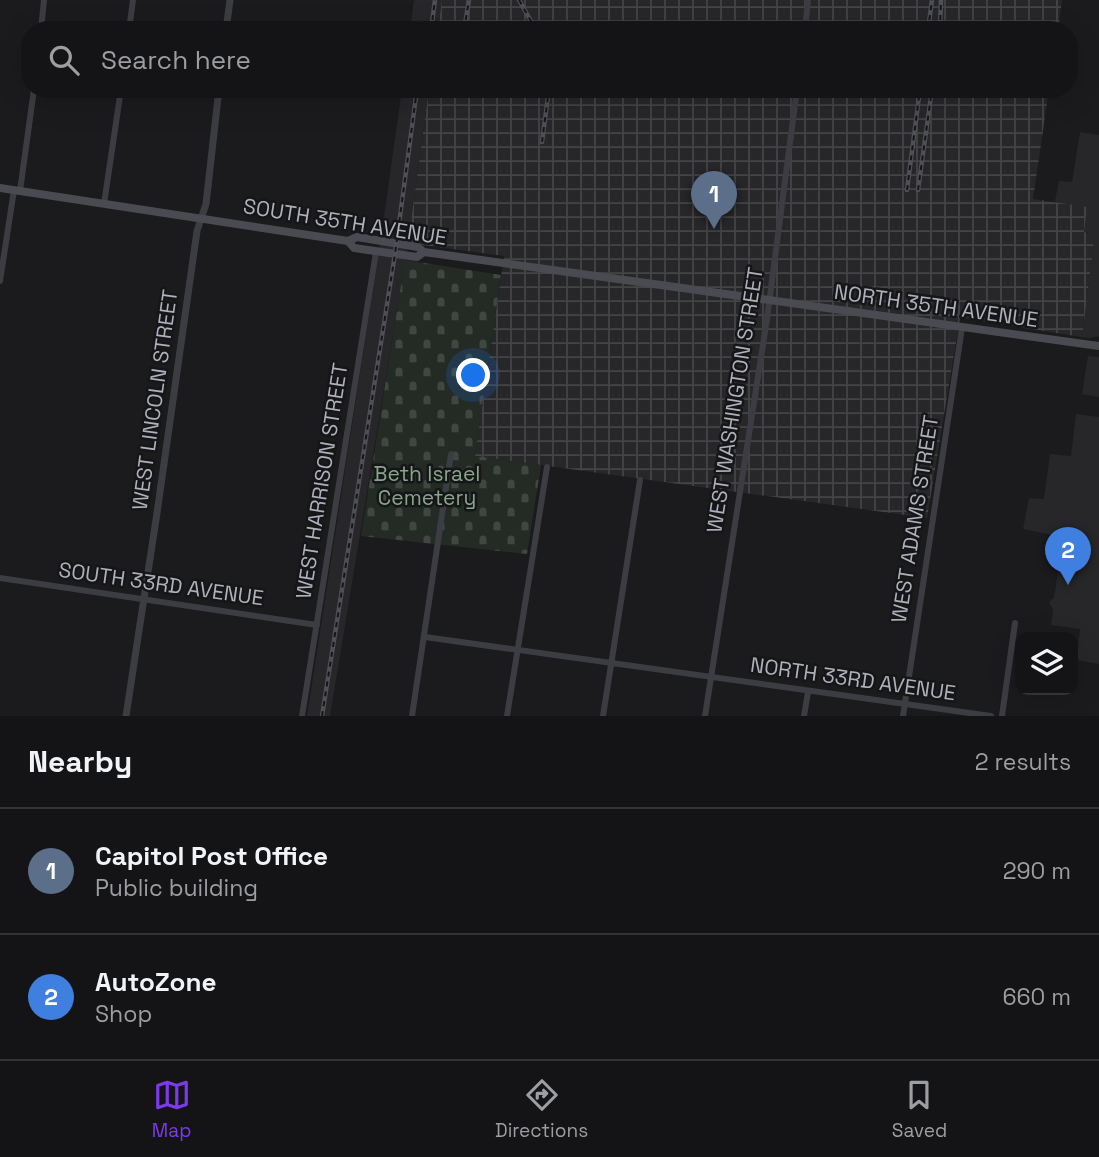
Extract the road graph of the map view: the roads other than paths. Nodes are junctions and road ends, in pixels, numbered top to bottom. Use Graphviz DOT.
graph roads {
  1 [pos="44,0"];
  2 [pos="133,0"];
  3 [pos="230,0"];
  4 [pos="808,0"];
  5 [pos="42,21"];
  6 [pos="130,21"];
  7 [pos="227,21"];
  8 [pos="806,21"];
  9 [pos="32,98"];
  10 [pos="120,98"];
  11 [pos="218,98"];
  12 [pos="796,98"];
  13 [pos="0,188"];
  14 [pos="17,191"];
  15 [pos="104,204"];
  16 [pos="201,218"];
  17 [pos="348,241"];
  18 [pos="376,251"];
  19 [pos="424,253"];
  20 [pos="0,281"];
  21 [pos="769,301"];
  22 [pos="962,328"];
  23 [pos="1099,346"];
  24 [pos="451,454"];
  25 [pos="547,467"];
  26 [pos="640,480"];
  27 [pos="0,578"];
  28 [pos="144,597"];
  29 [pos="1015,623"];
  30 [pos="317,625"];
  31 [pos="425,637"];
  32 [pos="518,652"];
  33 [pos="611,663"];
  34 [pos="711,677"];
  35 [pos="808,692"];
  36 [pos="905,705"];
  37 [pos="126,716"];
  38 [pos="302,716"];
  39 [pos="412,716"];
  40 [pos="507,716"];
  41 [pos="603,716"];
  42 [pos="705,716"];
  43 [pos="804,716"];
  44 [pos="903,716"];
  45 [pos="991,716"];
  46 [pos="1002,716"];
  1 -- 5 [label="street"];
  2 -- 6 [label="street"];
  3 -- 7 [label="street"];
  4 -- 8 [label="street"];
  9 -- 14 [label="street"];
  10 -- 15 [label="street"];
  11 -- 16 [label="street, WEST LINCOLN STREET"];
  12 -- 21 [label="street, WEST WASHINGTON STREET"];
  13 -- 14 [label="main road, SOUTH 35TH AVENUE"];
  14 -- 15 [label="main road, SOUTH 35TH AVENUE"];
  14 -- 20 [label="street"];
  15 -- 16 [label="main road, SOUTH 35TH AVENUE"];
  16 -- 17 [label="main road, SOUTH 35TH AVENUE"];
  16 -- 28 [label="street, WEST LINCOLN STREET"];
  17 -- 18 [label="main road"];
  17 -- 19 [label="main road, SOUTH 35TH AVENUE"];
  18 -- 19 [label="main road"];
  18 -- 30 [label="street, WEST HARRISON STREET"];
  19 -- 21 [label="main road, SOUTH 35TH AVENUE"];
  21 -- 22 [label="main road, NORTH 35TH AVENUE"];
  21 -- 34 [label="street, WEST WASHINGTON STREET"];
  22 -- 23 [label="main road, NORTH 35TH AVENUE"];
  22 -- 36 [label="street, WEST ADAMS STREET"];
  24 -- 31 [label="street"];
  25 -- 32 [label="street"];
  26 -- 33 [label="street"];
  27 -- 28 [label="street, SOUTH 33RD AVENUE"];
  28 -- 30 [label="street, SOUTH 33RD AVENUE"];
  28 -- 37 [label="street, WEST LINCOLN STREET"];
  29 -- 46 [label="street"];
  30 -- 38 [label="street, WEST HARRISON STREET"];
  31 -- 32 [label="street"];
  31 -- 39 [label="street"];
  32 -- 33 [label="street"];
  32 -- 40 [label="street"];
  33 -- 34 [label="street"];
  33 -- 41 [label="street"];
  34 -- 35 [label="street, NORTH 33RD AVENUE"];
  34 -- 42 [label="street, WEST WASHINGTON STREET"];
  35 -- 36 [label="street, NORTH 33RD AVENUE"];
  35 -- 43 [label="street"];
  36 -- 44 [label="street, WEST ADAMS STREET"];
  36 -- 45 [label="street, NORTH 33RD AVENUE"];
}
